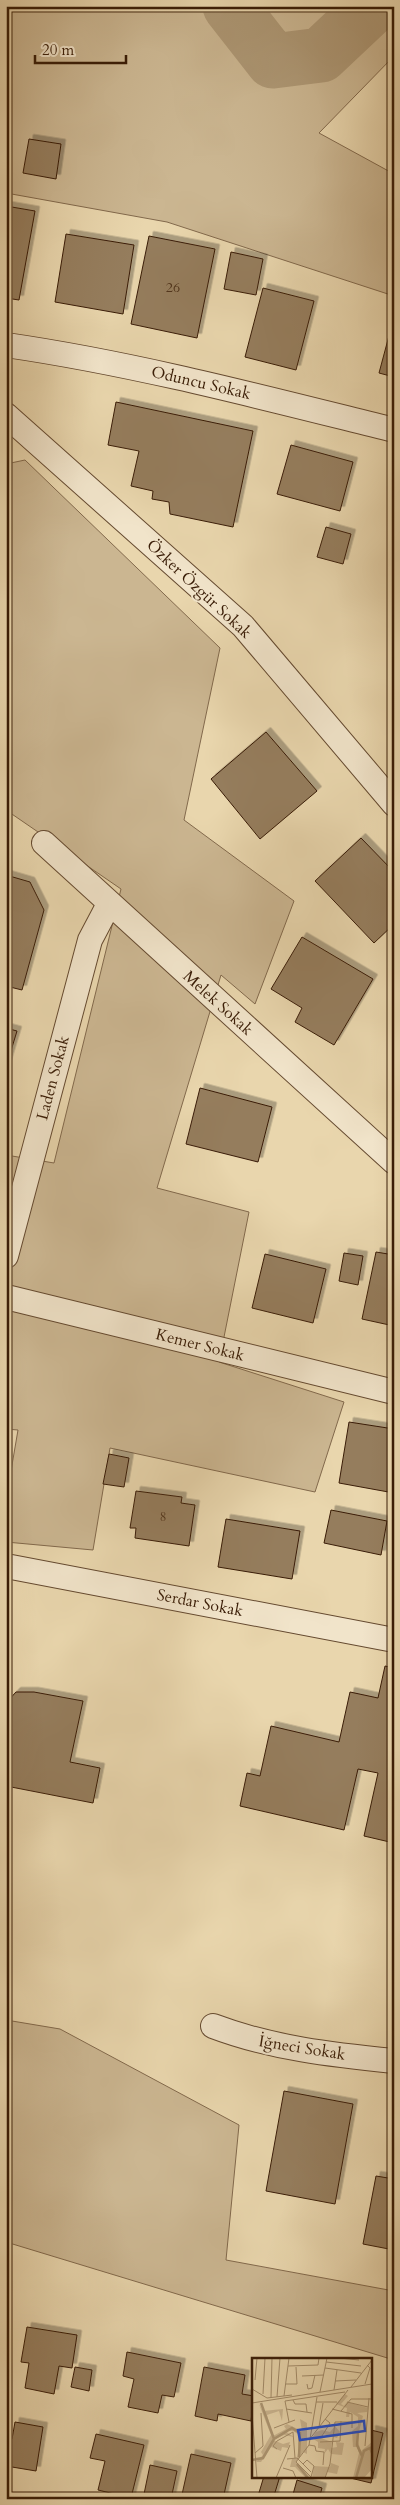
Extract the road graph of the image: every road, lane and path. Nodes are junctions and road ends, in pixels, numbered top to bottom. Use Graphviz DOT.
graph roads {
  1 [pos="6,345"];
  2 [pos="6,414"];
  3 [pos="394,430"];
  4 [pos="394,803"];
  5 [pos="44,843"];
  6 [pos="109,904"];
  7 [pos="394,1162"];
  8 [pos="6,1256"];
  9 [pos="6,1297"];
  10 [pos="394,1392"];
  11 [pos="6,1566"];
  12 [pos="394,1640"];
  13 [pos="213,2026"];
  14 [pos="394,2061"];
  1 -- 3 [label="street, Oduncu Sokak"];
  2 -- 4 [label="street, Özker Özgür Sokak"];
  5 -- 6 [label="street, Melek Sokak"];
  6 -- 7 [label="street, Melek Sokak"];
  6 -- 8 [label="street, Laden Sokak"];
  9 -- 10 [label="street, Kemer Sokak"];
  11 -- 12 [label="street, Serdar Sokak"];
  13 -- 14 [label="street, İğneci Sokak"];
}
